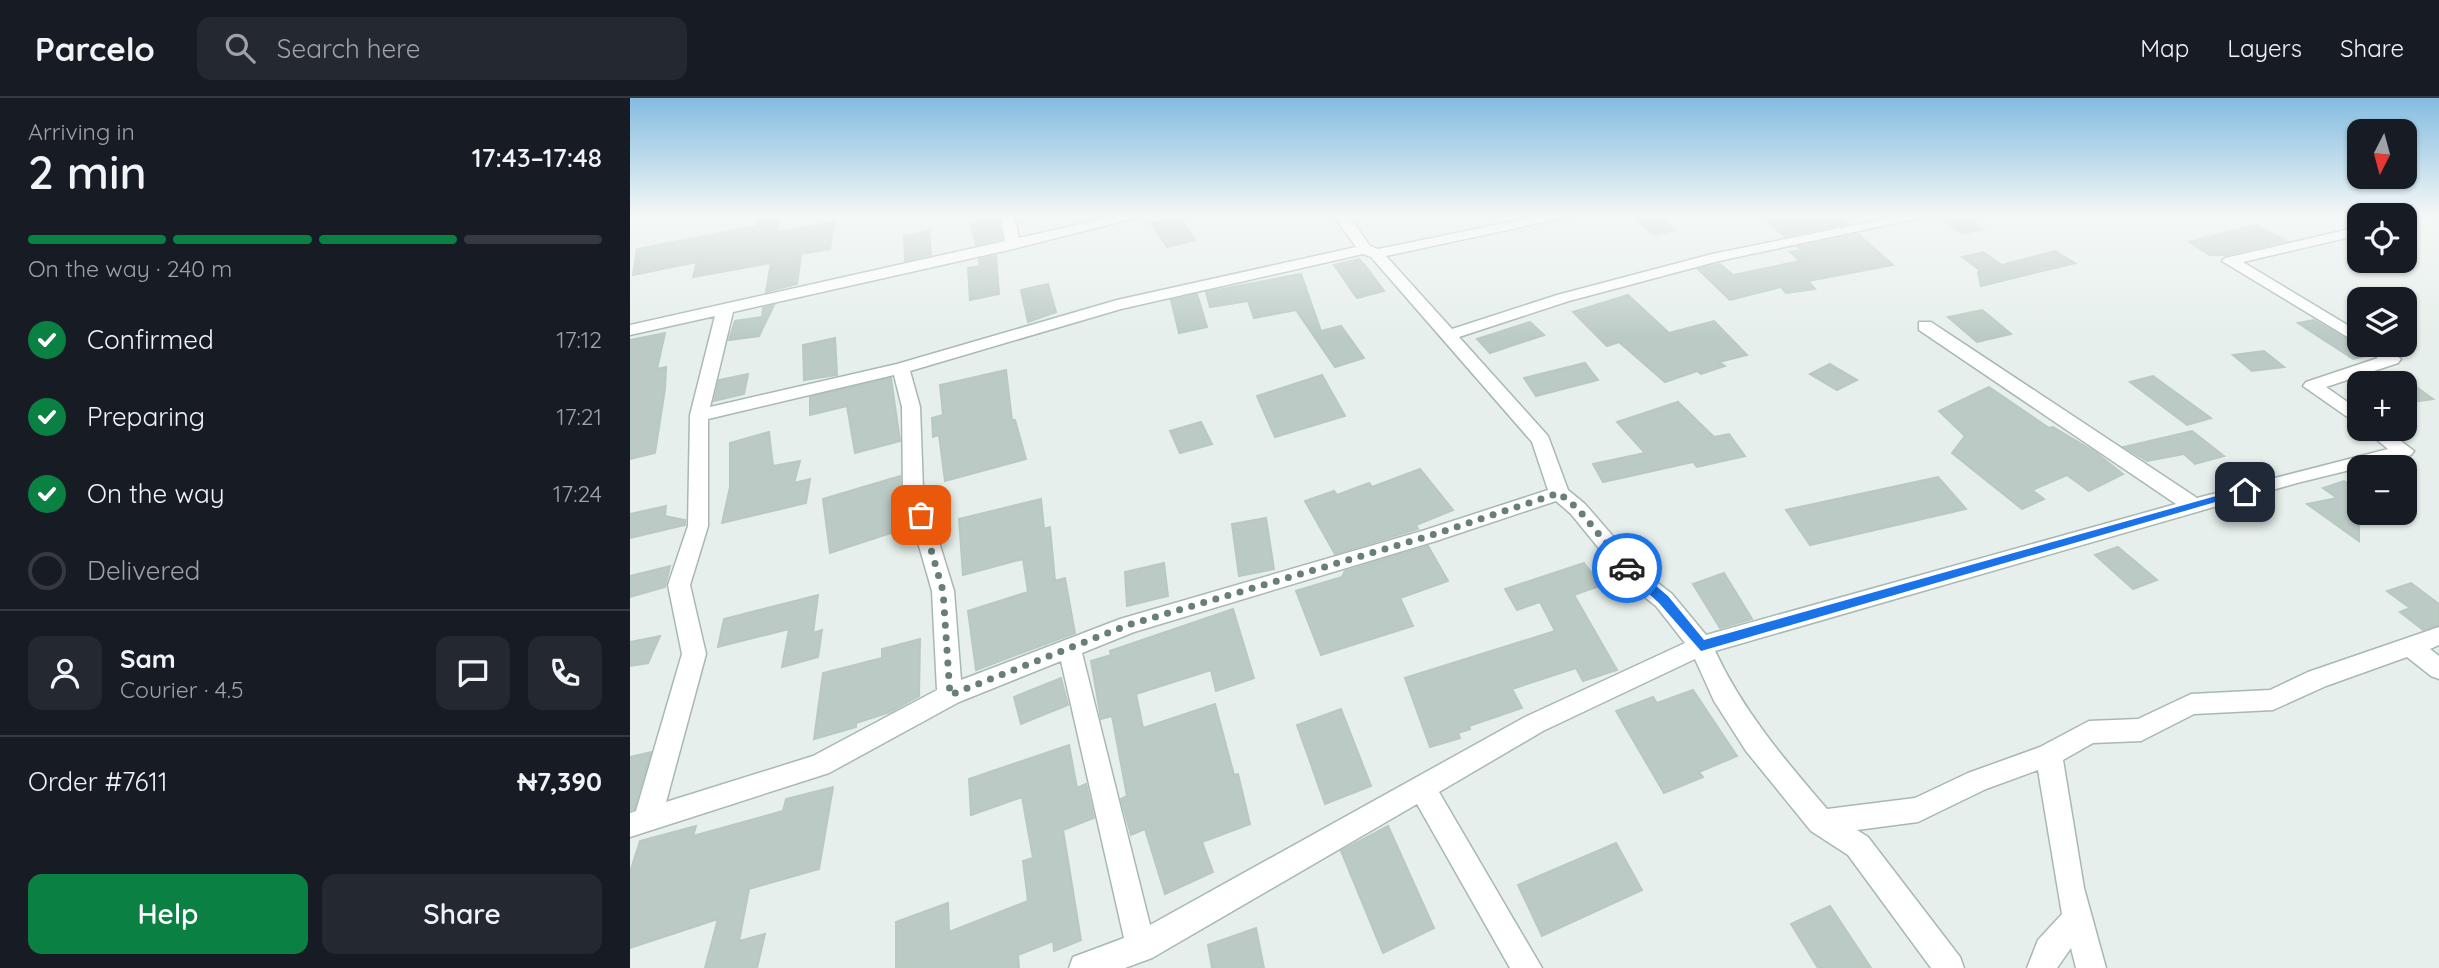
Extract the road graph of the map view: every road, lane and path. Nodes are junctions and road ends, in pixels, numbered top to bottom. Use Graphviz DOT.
graph roads {
  1 [pos="946,257"];
  2 [pos="1348,257"];
  3 [pos="1374,257"];
  4 [pos="1719,257"];
  5 [pos="2249,257"];
  6 [pos="725,310"];
  7 [pos="1925,326"];
  8 [pos="630,330"];
  9 [pos="2347,332"];
  10 [pos="1450,335"];
  11 [pos="2389,357"];
  12 [pos="901,368"];
  13 [pos="2356,371"];
  14 [pos="2347,374"];
  15 [pos="2347,411"];
  16 [pos="699,415"];
  17 [pos="2389,441"];
  18 [pos="1559,493"];
  19 [pos="2194,506"];
  20 [pos="2439,636"];
  21 [pos="2409,645"];
  22 [pos="1701,646"];
  23 [pos="1069,647"];
  24 [pos="2439,669"];
  25 [pos="950,695"];
  26 [pos="2049,755"];
  27 [pos="1420,788"];
  28 [pos="638,822"];
  29 [pos="1821,822"];
  30 [pos="2077,919"];
  31 [pos="1141,947"];
  32 [pos="1084,968"];
  33 [pos="1527,968"];
  34 [pos="1949,968"];
  35 [pos="2042,968"];
  36 [pos="2091,968"];
  1 -- 6 [label="street"];
  2 -- 12 [label="street"];
  3 -- 10 [label="street"];
  4 -- 10 [label="street"];
  5 -- 9 [label="street"];
  6 -- 8 [label="street"];
  6 -- 16 [label="street"];
  7 -- 19 [label="street"];
  10 -- 18 [label="street"];
  11 -- 13 [label="street"];
  12 -- 16 [label="street"];
  12 -- 25 [label="street"];
  14 -- 15 [label="street"];
  16 -- 28 [label="street"];
  17 -- 19 [label="street"];
  18 -- 22 [label="street"];
  18 -- 23 [label="street"];
  19 -- 22 [label="street"];
  20 -- 21 [label="street"];
  21 -- 24 [label="street"];
  21 -- 26 [label="street"];
  22 -- 27 [label="street"];
  22 -- 29 [label="street"];
  23 -- 25 [label="street"];
  23 -- 31 [label="street"];
  25 -- 28 [label="street"];
  26 -- 29 [label="street"];
  26 -- 30 [label="street"];
  27 -- 31 [label="street"];
  27 -- 33 [label="street"];
  29 -- 34 [label="street"];
  30 -- 35 [label="street"];
  30 -- 36 [label="street"];
  31 -- 32 [label="street"];
}
